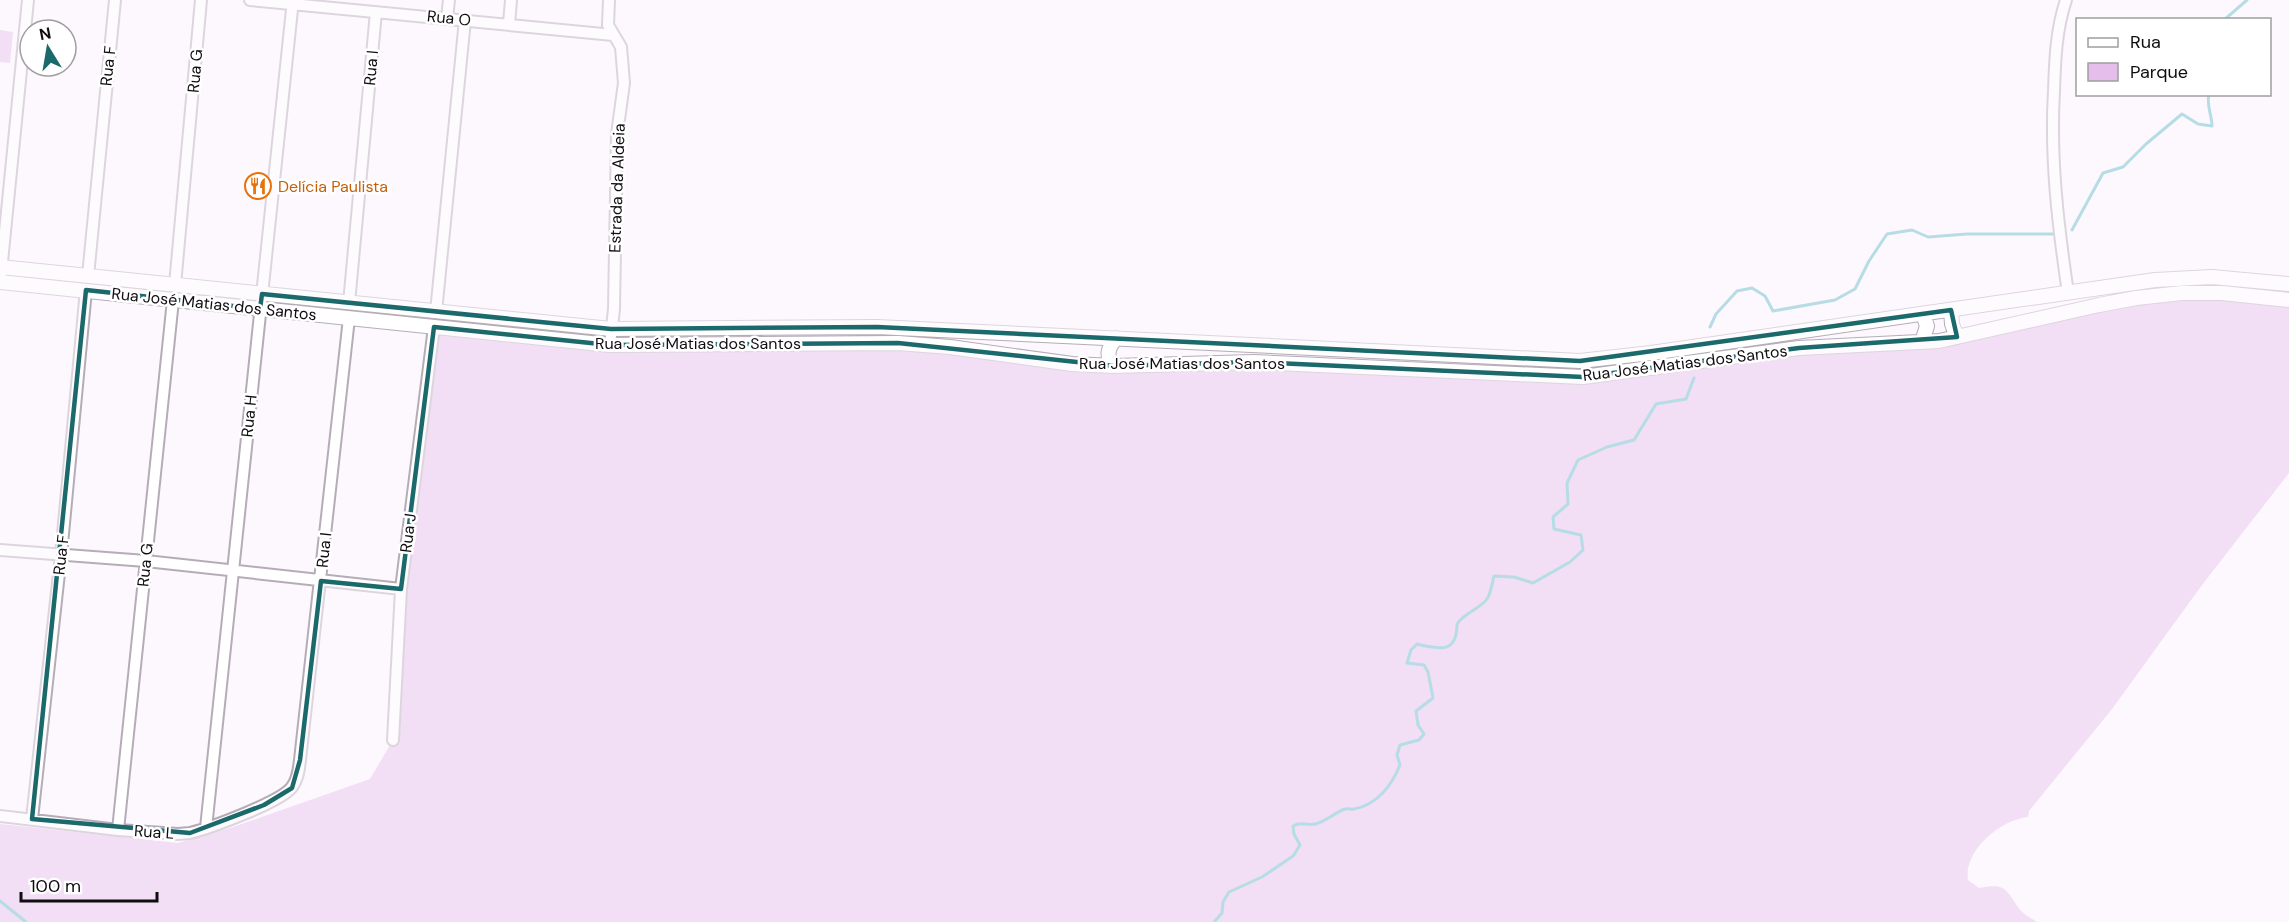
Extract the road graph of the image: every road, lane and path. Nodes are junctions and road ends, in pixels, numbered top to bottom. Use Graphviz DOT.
graph roads {
  1 [pos="28,0"];
  2 [pos="115,0"];
  3 [pos="201,0"];
  4 [pos="250,0"];
  5 [pos="449,0"];
  6 [pos="511,0"];
  7 [pos="609,0"];
  8 [pos="2066,0"];
  9 [pos="293,2"];
  10 [pos="376,12"];
  11 [pos="447,18"];
  12 [pos="465,20"];
  13 [pos="509,24"];
  14 [pos="613,35"];
  15 [pos="1,267"];
  16 [pos="88,276"];
  17 [pos="0,282"];
  18 [pos="2289,284"];
  19 [pos="175,285"];
  20 [pos="86,290"];
  21 [pos="2068,293"];
  22 [pos="262,294"];
  23 [pos="173,300"];
  24 [pos="2289,300"];
  25 [pos="349,303"];
  26 [pos="260,309"];
  27 [pos="1951,310"];
  28 [pos="436,312"];
  29 [pos="1923,314"];
  30 [pos="349,318"];
  31 [pos="434,327"];
  32 [pos="611,330"];
  33 [pos="1074,336"];
  34 [pos="1957,337"];
  35 [pos="1116,338"];
  36 [pos="1922,342"];
  37 [pos="610,345"];
  38 [pos="1072,364"];
  39 [pos="1114,366"];
  40 [pos="0,550"];
  41 [pos="61,555"];
  42 [pos="146,561"];
  43 [pos="233,572"];
  44 [pos="321,581"];
  45 [pos="401,589"];
  46 [pos="393,740"];
  47 [pos="296,781"];
  48 [pos="0,816"];
  49 [pos="32,819"];
  50 [pos="206,828"];
  51 [pos="118,830"];
  1 -- 15 [label="street"];
  2 -- 16 [label="street, Rua F"];
  3 -- 19 [label="street, Rua G"];
  4 -- 9 [label="street, Rua O"];
  5 -- 11 [label="street"];
  6 -- 13 [label="street"];
  7 -- 14 [label="street, Estrada da Aldeia"];
  8 -- 21 [label="street"];
  9 -- 10 [label="street, Rua O"];
  9 -- 22 [label="street, Rua H"];
  10 -- 11 [label="street, Rua O"];
  10 -- 25 [label="street, Rua I"];
  11 -- 12 [label="street, Rua O"];
  12 -- 13 [label="street, Rua O"];
  12 -- 28 [label="street"];
  13 -- 14 [label="street, Rua O"];
  14 -- 32 [label="street, Estrada da Aldeia"];
  15 -- 16 [label="main road, Rua José Matias dos Santos"];
  15 -- 17 [label="street"];
  16 -- 19 [label="main road, Rua José Matias dos Santos"];
  17 -- 20 [label="main road, Rua José Matias dos Santos"];
  18 -- 21 [label="main road, Rua José Matias dos Santos"];
  19 -- 22 [label="main road, Rua José Matias dos Santos"];
  20 -- 23 [label="main road, Rua José Matias dos Santos"];
  20 -- 41 [label="street, Rua F"];
  21 -- 27 [label="main road, Rua José Matias dos Santos"];
  22 -- 25 [label="main road, Rua José Matias dos Santos"];
  22 -- 26 [label="street, Rua H"];
  23 -- 26 [label="main road, Rua José Matias dos Santos"];
  23 -- 42 [label="street, Rua G"];
  24 -- 34 [label="main road, Rua José Matias dos Santos"];
  25 -- 28 [label="main road, Rua José Matias dos Santos"];
  26 -- 30 [label="main road, Rua José Matias dos Santos"];
  26 -- 43 [label="street, Rua H"];
  27 -- 29 [label="main road, Rua José Matias dos Santos"];
  27 -- 34 [label="main road"];
  28 -- 32 [label="main road, Rua José Matias dos Santos"];
  29 -- 35 [label="main road, Rua José Matias dos Santos"];
  29 -- 36 [label="main road"];
  30 -- 31 [label="main road, Rua José Matias dos Santos"];
  30 -- 44 [label="street, Rua I"];
  31 -- 37 [label="main road, Rua José Matias dos Santos"];
  31 -- 45 [label="street, Rua J"];
  32 -- 33 [label="main road, Rua José Matias dos Santos"];
  32 -- 37 [label="street, Estrada da Aldeia"];
  33 -- 35 [label="main road, Rua José Matias dos Santos"];
  33 -- 38 [label="main road"];
  34 -- 36 [label="main road, Rua José Matias dos Santos"];
  35 -- 39 [label="main road"];
  36 -- 39 [label="main road, Rua José Matias dos Santos"];
  37 -- 38 [label="main road, Rua José Matias dos Santos"];
  38 -- 39 [label="main road, Rua José Matias dos Santos"];
  40 -- 41 [label="street"];
  41 -- 42 [label="street"];
  41 -- 49 [label="street, Rua F"];
  42 -- 43 [label="street"];
  42 -- 51 [label="street, Rua G"];
  43 -- 44 [label="street"];
  43 -- 50 [label="street, Rua H"];
  44 -- 45 [label="street"];
  44 -- 47 [label="street, Rua I"];
  45 -- 46 [label="street, Rua J"];
  47 -- 50 [label="street, Rua L"];
  48 -- 49 [label="street, Rua L"];
  49 -- 51 [label="street, Rua L"];
  50 -- 51 [label="street, Rua L"];
}
